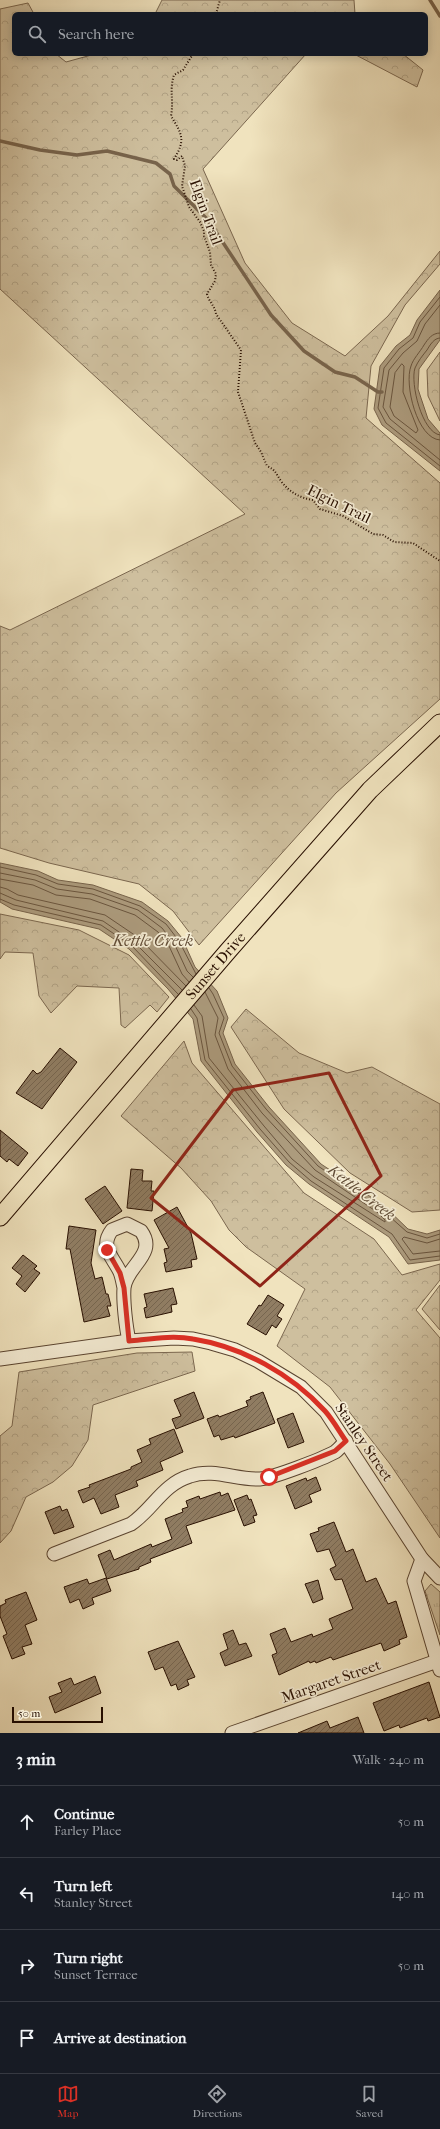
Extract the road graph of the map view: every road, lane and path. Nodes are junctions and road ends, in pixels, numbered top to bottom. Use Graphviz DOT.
graph roads {
  1 [pos="220,0"];
  2 [pos="217,12"];
  3 [pos="192,56"];
  4 [pos="440,562"];
  5 [pos="440,723"];
  6 [pos="0,1217"];
  7 [pos="124,1288"];
  8 [pos="129,1341"];
  9 [pos="0,1359"];
  10 [pos="346,1441"];
  11 [pos="54,1554"];
  12 [pos="422,1559"];
  13 [pos="440,1578"];
  14 [pos="439,1664"];
  15 [pos="232,1733"];
  1 -- 2 [label="path"];
  3 -- 4 [label="path, Elgin Trail"];
  5 -- 6 [label="main road, Sunset Drive"];
  7 -- 8 [label="street"];
  8 -- 9 [label="street, Stanley Street"];
  8 -- 10 [label="street, Stanley Street"];
  10 -- 11 [label="street"];
  10 -- 12 [label="street, Stanley Street"];
  12 -- 13 [label="street, Stanley Street"];
  12 -- 14 [label="street"];
  14 -- 15 [label="street, Margaret Street"];
}
